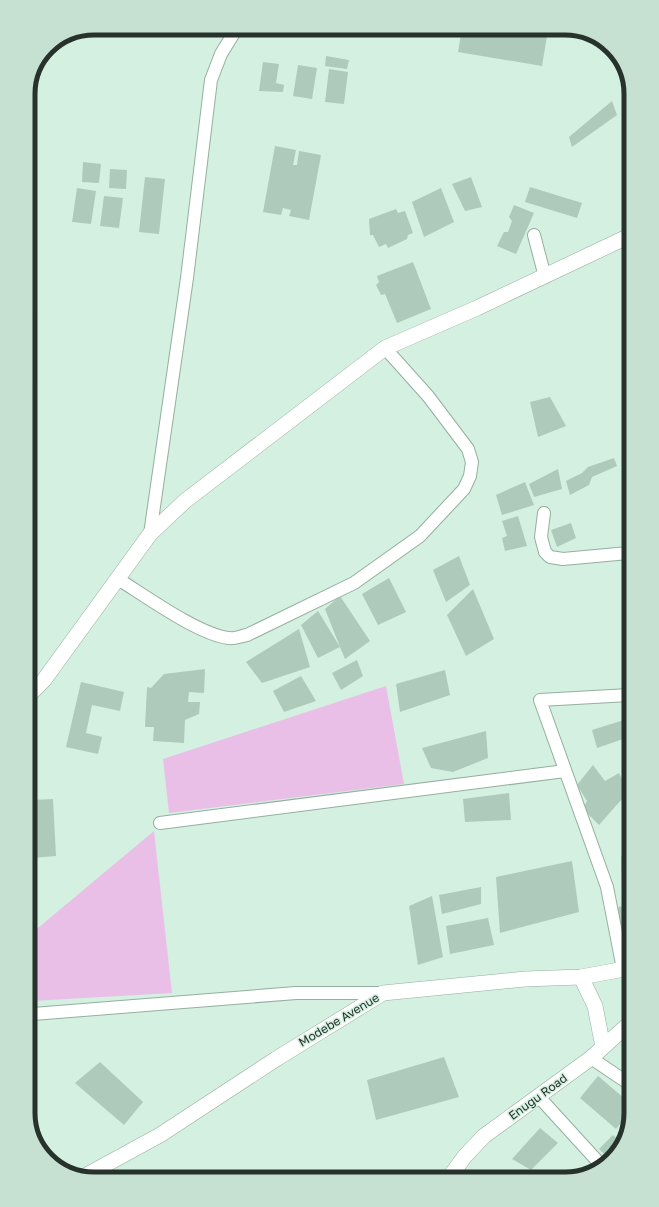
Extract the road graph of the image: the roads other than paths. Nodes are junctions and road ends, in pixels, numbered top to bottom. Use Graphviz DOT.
graph roads {
  1 [pos="232,35"];
  2 [pos="534,235"];
  3 [pos="624,238"];
  4 [pos="545,277"];
  5 [pos="385,348"];
  6 [pos="544,513"];
  7 [pos="150,534"];
  8 [pos="624,553"];
  9 [pos="118,579"];
  10 [pos="35,689"];
  11 [pos="624,695"];
  12 [pos="565,771"];
  13 [pos="160,823"];
  14 [pos="624,959"];
  15 [pos="624,968"];
  16 [pos="581,977"];
  17 [pos="383,993"];
  18 [pos="35,1014"];
  19 [pos="624,1028"];
  20 [pos="603,1047"];
  21 [pos="591,1058"];
  22 [pos="624,1080"];
  23 [pos="539,1097"];
  24 [pos="598,1162"];
  25 [pos="92,1172"];
  26 [pos="453,1172"];
  1 -- 7 [label="street"];
  2 -- 4 [label="street"];
  3 -- 4 [label="street"];
  4 -- 5 [label="street"];
  5 -- 7 [label="street"];
  5 -- 9 [label="street"];
  6 -- 8 [label="street"];
  7 -- 9 [label="street"];
  9 -- 10 [label="street"];
  11 -- 12 [label="street"];
  12 -- 13 [label="street"];
  12 -- 14 [label="street"];
  15 -- 16 [label="street, Modebe Avenue"];
  16 -- 17 [label="street, Modebe Avenue"];
  16 -- 20 [label="street"];
  17 -- 18 [label="street"];
  17 -- 25 [label="street, Modebe Avenue"];
  19 -- 20 [label="street, Enugu Road"];
  20 -- 21 [label="street, Enugu Road"];
  21 -- 22 [label="street"];
  21 -- 23 [label="street, Enugu Road"];
  23 -- 24 [label="street"];
  23 -- 26 [label="street, Enugu Road"];
}
